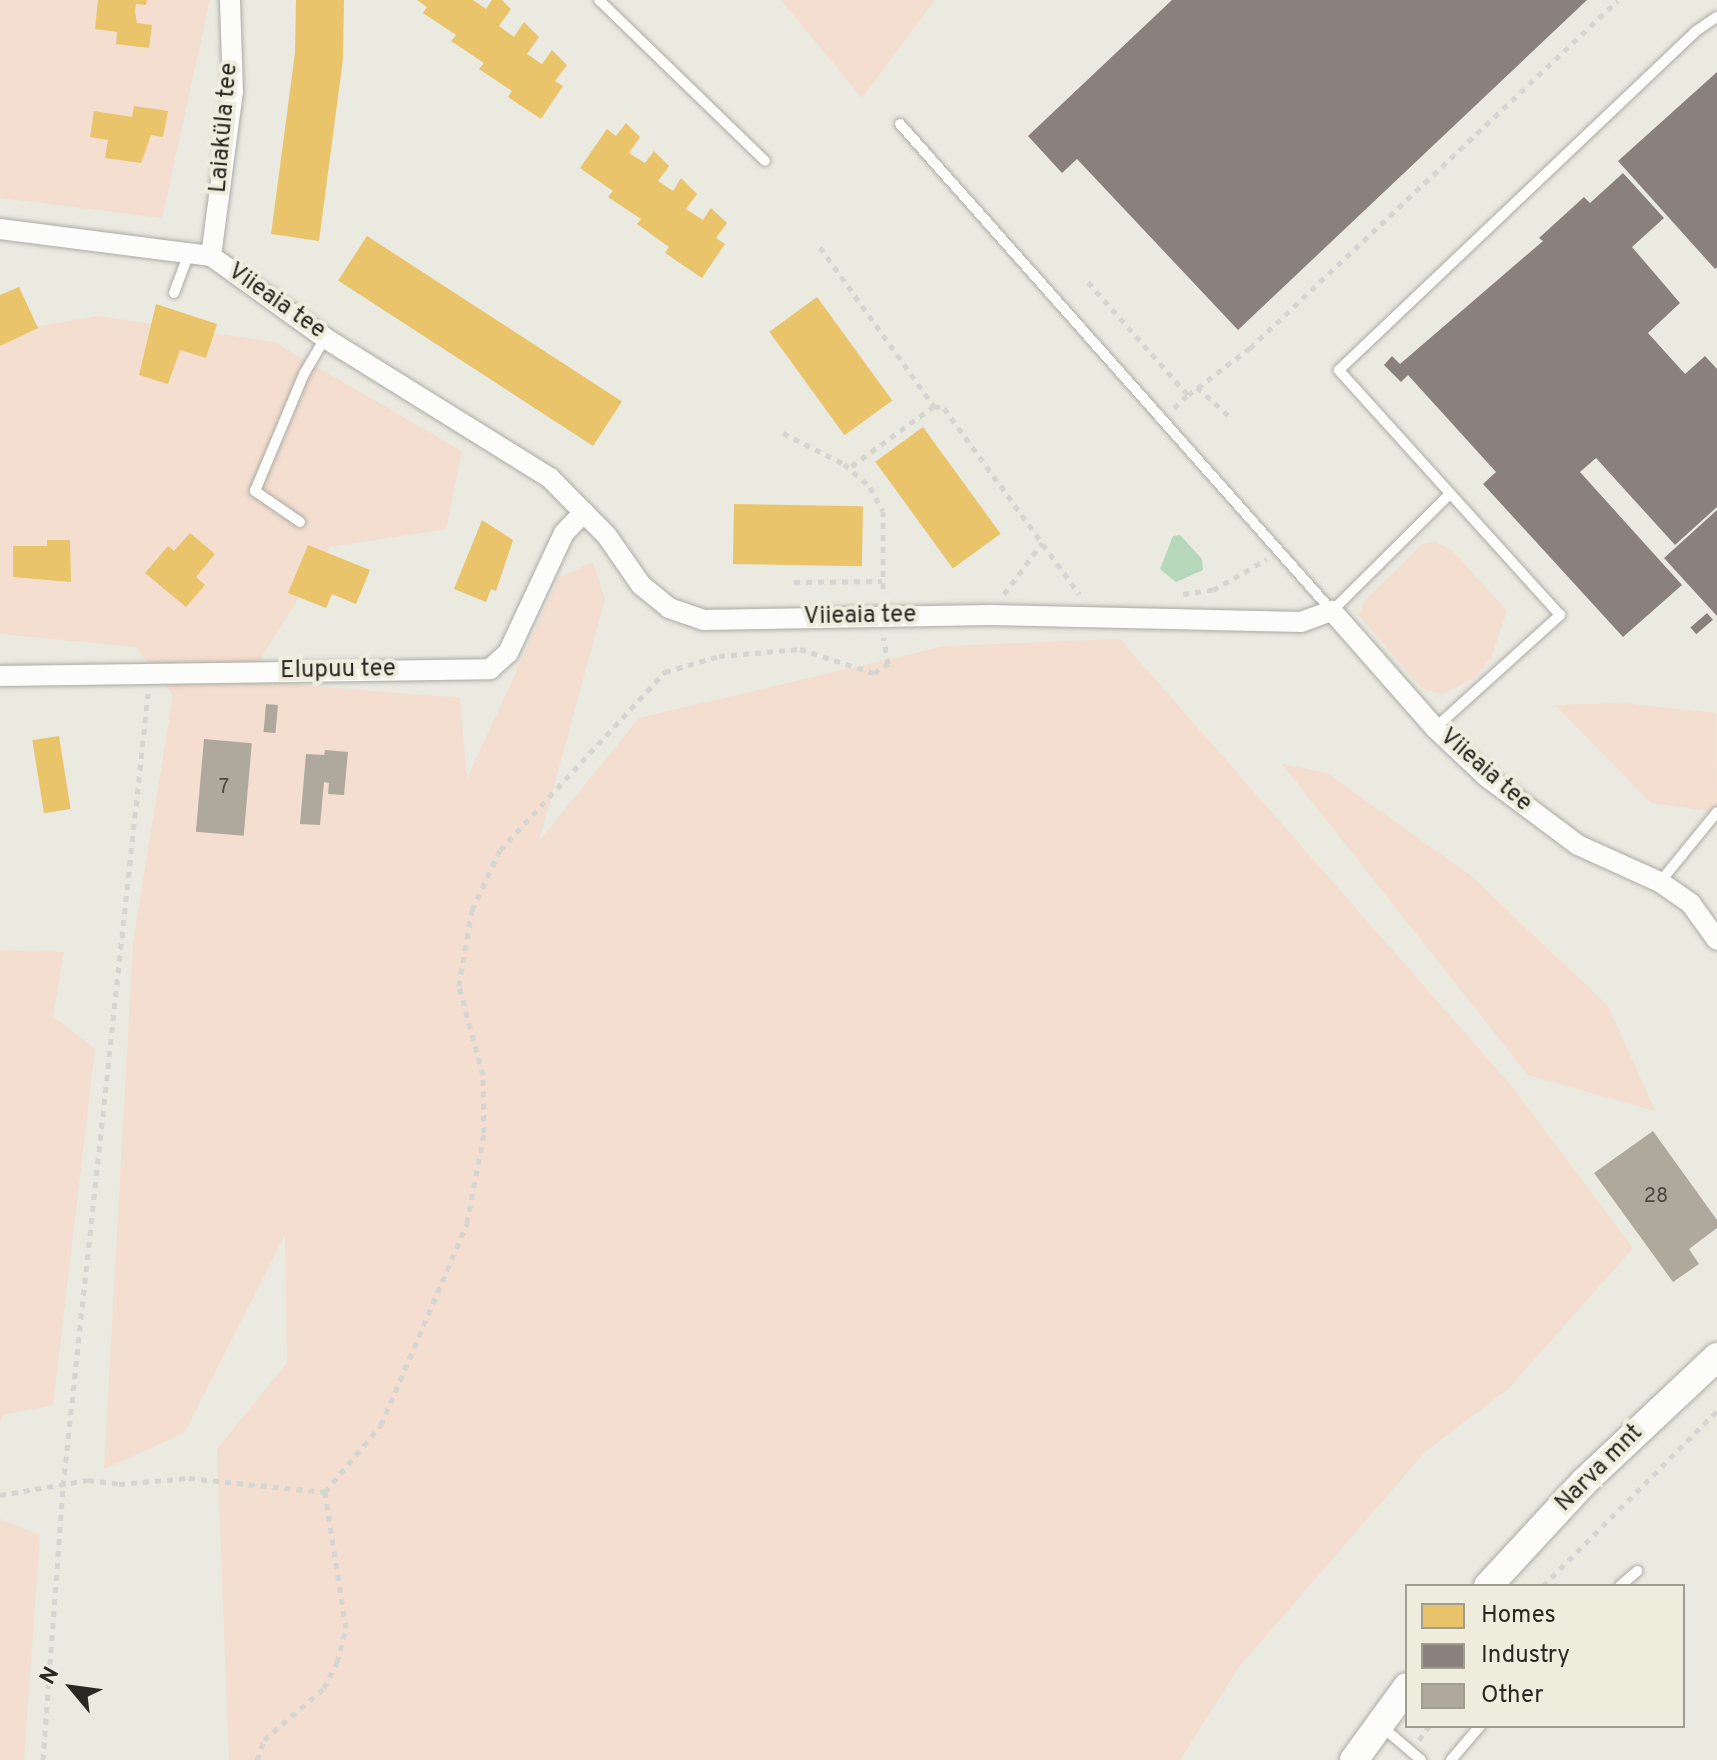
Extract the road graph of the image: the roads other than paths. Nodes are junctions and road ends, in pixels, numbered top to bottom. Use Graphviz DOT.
graph roads {
  1 [pos="230,0"];
  2 [pos="599,0"];
  3 [pos="1717,17"];
  4 [pos="900,124"];
  5 [pos="765,161"];
  6 [pos="0,229"];
  7 [pos="189,253"];
  8 [pos="211,256"];
  9 [pos="174,293"];
  10 [pos="325,338"];
  11 [pos="1450,494"];
  12 [pos="584,512"];
  13 [pos="300,522"];
  14 [pos="1332,611"];
  15 [pos="0,676"];
  16 [pos="1435,728"];
  17 [pos="1717,812"];
  18 [pos="1660,882"];
  19 [pos="1717,940"];
  20 [pos="1717,1357"];
  21 [pos="1637,1571"];
  22 [pos="1490,1584"];
  23 [pos="1622,1584"];
  24 [pos="1405,1690"];
  25 [pos="1378,1724"];
  26 [pos="1478,1728"];
  27 [pos="1354,1760"];
  28 [pos="1421,1760"];
  29 [pos="1451,1760"];
  1 -- 8 [label="street, Laiaküla tee"];
  2 -- 5 [label="lane"];
  3 -- 11 [label="lane"];
  4 -- 14 [label="lane"];
  6 -- 7 [label="street, Viieaia tee"];
  7 -- 8 [label="street, Viieaia tee"];
  7 -- 9 [label="lane"];
  8 -- 10 [label="street, Viieaia tee"];
  10 -- 12 [label="street, Viieaia tee"];
  10 -- 13 [label="lane"];
  11 -- 14 [label="lane"];
  11 -- 16 [label="lane"];
  12 -- 14 [label="street, Viieaia tee"];
  12 -- 15 [label="street, Elupuu tee"];
  14 -- 16 [label="street, Viieaia tee"];
  16 -- 18 [label="street, Viieaia tee"];
  17 -- 18 [label="lane"];
  18 -- 19 [label="street, Viieaia tee"];
  20 -- 22 [label="main road, Narva mnt"];
  21 -- 23 [label="lane"];
  24 -- 25 [label="main road"];
  25 -- 27 [label="main road"];
  25 -- 28 [label="lane"];
  26 -- 29 [label="lane"];
}
